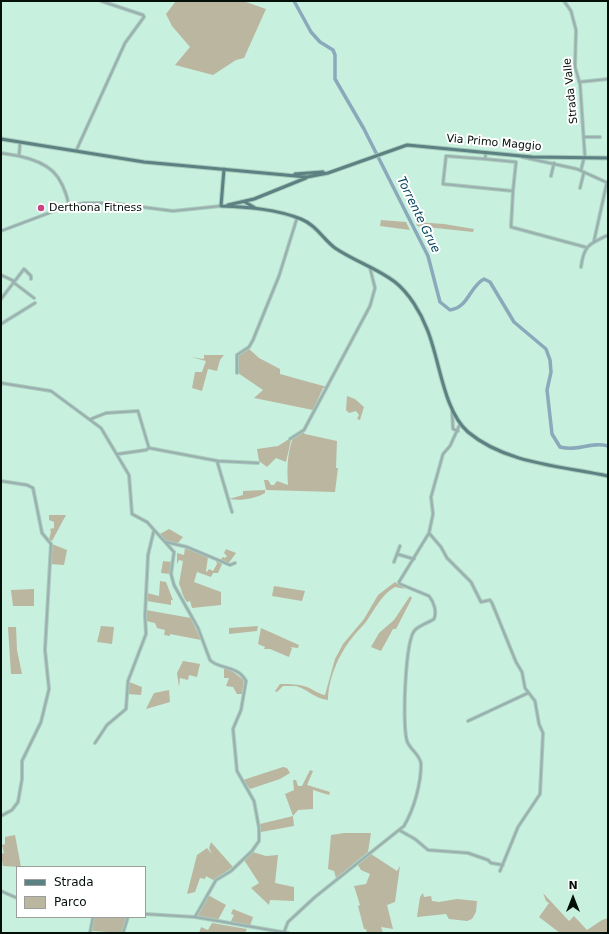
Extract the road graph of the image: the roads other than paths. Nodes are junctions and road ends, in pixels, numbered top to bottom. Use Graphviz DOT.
graph roads {
  1 [pos="101,1"];
  2 [pos="564,1"];
  3 [pos="608,79"];
  4 [pos="579,82"];
  5 [pos="584,137"];
  6 [pos="600,137"];
  7 [pos="1,139"];
  8 [pos="20,144"];
  9 [pos="76,152"];
  10 [pos="486,152"];
  11 [pos="1,153"];
  12 [pos="516,155"];
  13 [pos="19,156"];
  14 [pos="521,156"];
  15 [pos="548,157"];
  16 [pos="584,158"];
  17 [pos="608,158"];
  18 [pos="485,159"];
  19 [pos="516,162"];
  20 [pos="551,162"];
  21 [pos="554,163"];
  22 [pos="224,169"];
  23 [pos="581,170"];
  24 [pos="584,172"];
  25 [pos="275,174"];
  26 [pos="293,176"];
  27 [pos="301,176"];
  28 [pos="309,176"];
  29 [pos="551,176"];
  30 [pos="293,183"];
  31 [pos="607,183"];
  32 [pos="580,188"];
  33 [pos="513,191"];
  34 [pos="254,199"];
  35 [pos="244,202"];
  36 [pos="69,205"];
  37 [pos="221,206"];
  38 [pos="246,208"];
  39 [pos="256,209"];
  40 [pos="297,218"];
  41 [pos="1,231"];
  42 [pos="608,235"];
  43 [pos="594,241"];
  44 [pos="586,247"];
  45 [pos="581,267"];
  46 [pos="370,268"];
  47 [pos="1,275"];
  48 [pos="31,279"];
  49 [pos="14,282"];
  50 [pos="34,298"];
  51 [pos="1,299"];
  52 [pos="35,303"];
  53 [pos="1,324"];
  54 [pos="237,374"];
  55 [pos="1,383"];
  56 [pos="452,409"];
  57 [pos="91,419"];
  58 [pos="460,423"];
  59 [pos="458,431"];
  60 [pos="290,439"];
  61 [pos="149,448"];
  62 [pos="118,454"];
  63 [pos="217,461"];
  64 [pos="258,463"];
  65 [pos="608,476"];
  66 [pos="1,480"];
  67 [pos="232,512"];
  68 [pos="154,530"];
  69 [pos="429,533"];
  70 [pos="165,542"];
  71 [pos="400,546"];
  72 [pos="397,554"];
  73 [pos="414,559"];
  74 [pos="235,562"];
  75 [pos="394,562"];
  76 [pos="528,693"];
  77 [pos="468,721"];
  78 [pos="94,743"];
  79 [pos="1,816"];
  80 [pos="399,830"];
  81 [pos="502,865"];
  82 [pos="500,870"];
  83 [pos="1,891"];
  84 [pos="16,898"];
  85 [pos="146,914"];
  86 [pos="195,917"];
  87 [pos="93,918"];
  88 [pos="128,918"];
  89 [pos="284,932"];
  90 [pos="90,933"];
  91 [pos="123,933"];
  92 [pos="288,933"];
  1 -- 9 [label="street"];
  2 -- 4 [label="street, Strada Valle"];
  3 -- 4 [label="street"];
  4 -- 5 [label="street, Strada Valle"];
  5 -- 6 [label="street"];
  5 -- 16 [label="street, Strada Valle"];
  7 -- 9 [label="main road"];
  8 -- 13 [label="street"];
  9 -- 22 [label="main road"];
  10 -- 12 [label="main road, Via Primo Maggio"];
  10 -- 18 [label="street"];
  10 -- 28 [label="main road, Via Primo Maggio"];
  11 -- 13 [label="street"];
  12 -- 14 [label="main road, Via Primo Maggio"];
  12 -- 19 [label="street"];
  13 -- 36 [label="street"];
  14 -- 15 [label="main road, Via Primo Maggio"];
  14 -- 20 [label="street"];
  15 -- 16 [label="main road, Via Primo Maggio"];
  15 -- 20 [label="street"];
  16 -- 17 [label="main road, Via Primo Maggio"];
  16 -- 23 [label="street, Strada Valle"];
  18 -- 19 [label="street"];
  18 -- 33 [label="street"];
  19 -- 33 [label="street"];
  20 -- 21 [label="street"];
  21 -- 23 [label="street"];
  21 -- 29 [label="street"];
  22 -- 25 [label="main road"];
  22 -- 37 [label="main road"];
  23 -- 24 [label="street"];
  24 -- 31 [label="street"];
  24 -- 32 [label="street"];
  25 -- 26 [label="main road"];
  25 -- 28 [label="main road"];
  26 -- 27 [label="main road"];
  26 -- 30 [label="main road"];
  27 -- 28 [label="main road"];
  27 -- 30 [label="main road"];
  28 -- 30 [label="main road"];
  30 -- 34 [label="main road"];
  31 -- 43 [label="street"];
  33 -- 44 [label="street"];
  34 -- 35 [label="main road"];
  34 -- 39 [label="main road"];
  35 -- 37 [label="main road"];
  35 -- 38 [label="main road"];
  35 -- 39 [label="main road"];
  36 -- 37 [label="street"];
  36 -- 41 [label="street"];
  37 -- 38 [label="main road"];
  38 -- 39 [label="main road"];
  39 -- 40 [label="main road"];
  40 -- 46 [label="main road"];
  40 -- 54 [label="street"];
  42 -- 43 [label="street"];
  43 -- 44 [label="street"];
  44 -- 45 [label="street"];
  46 -- 56 [label="main road"];
  46 -- 60 [label="street"];
  47 -- 49 [label="street"];
  48 -- 49 [label="street"];
  49 -- 50 [label="street"];
  49 -- 51 [label="street"];
  52 -- 53 [label="street"];
  55 -- 57 [label="street"];
  56 -- 58 [label="main road"];
  56 -- 59 [label="street"];
  57 -- 61 [label="street"];
  57 -- 62 [label="street"];
  58 -- 59 [label="street"];
  58 -- 65 [label="main road"];
  59 -- 69 [label="street"];
  61 -- 62 [label="street"];
  61 -- 63 [label="street"];
  62 -- 68 [label="street"];
  63 -- 64 [label="street"];
  63 -- 67 [label="street"];
  66 -- 79 [label="street"];
  68 -- 70 [label="street"];
  68 -- 78 [label="street"];
  69 -- 73 [label="street"];
  69 -- 76 [label="street"];
  70 -- 74 [label="street"];
  70 -- 86 [label="street"];
  71 -- 72 [label="street"];
  72 -- 73 [label="street"];
  72 -- 75 [label="street"];
  73 -- 80 [label="street"];
  76 -- 77 [label="street"];
  76 -- 81 [label="street"];
  80 -- 81 [label="street"];
  80 -- 89 [label="street"];
  81 -- 82 [label="street"];
  83 -- 84 [label="street"];
  85 -- 86 [label="street"];
  86 -- 89 [label="street"];
  87 -- 90 [label="street"];
  88 -- 91 [label="street"];
  89 -- 92 [label="street"];
}
